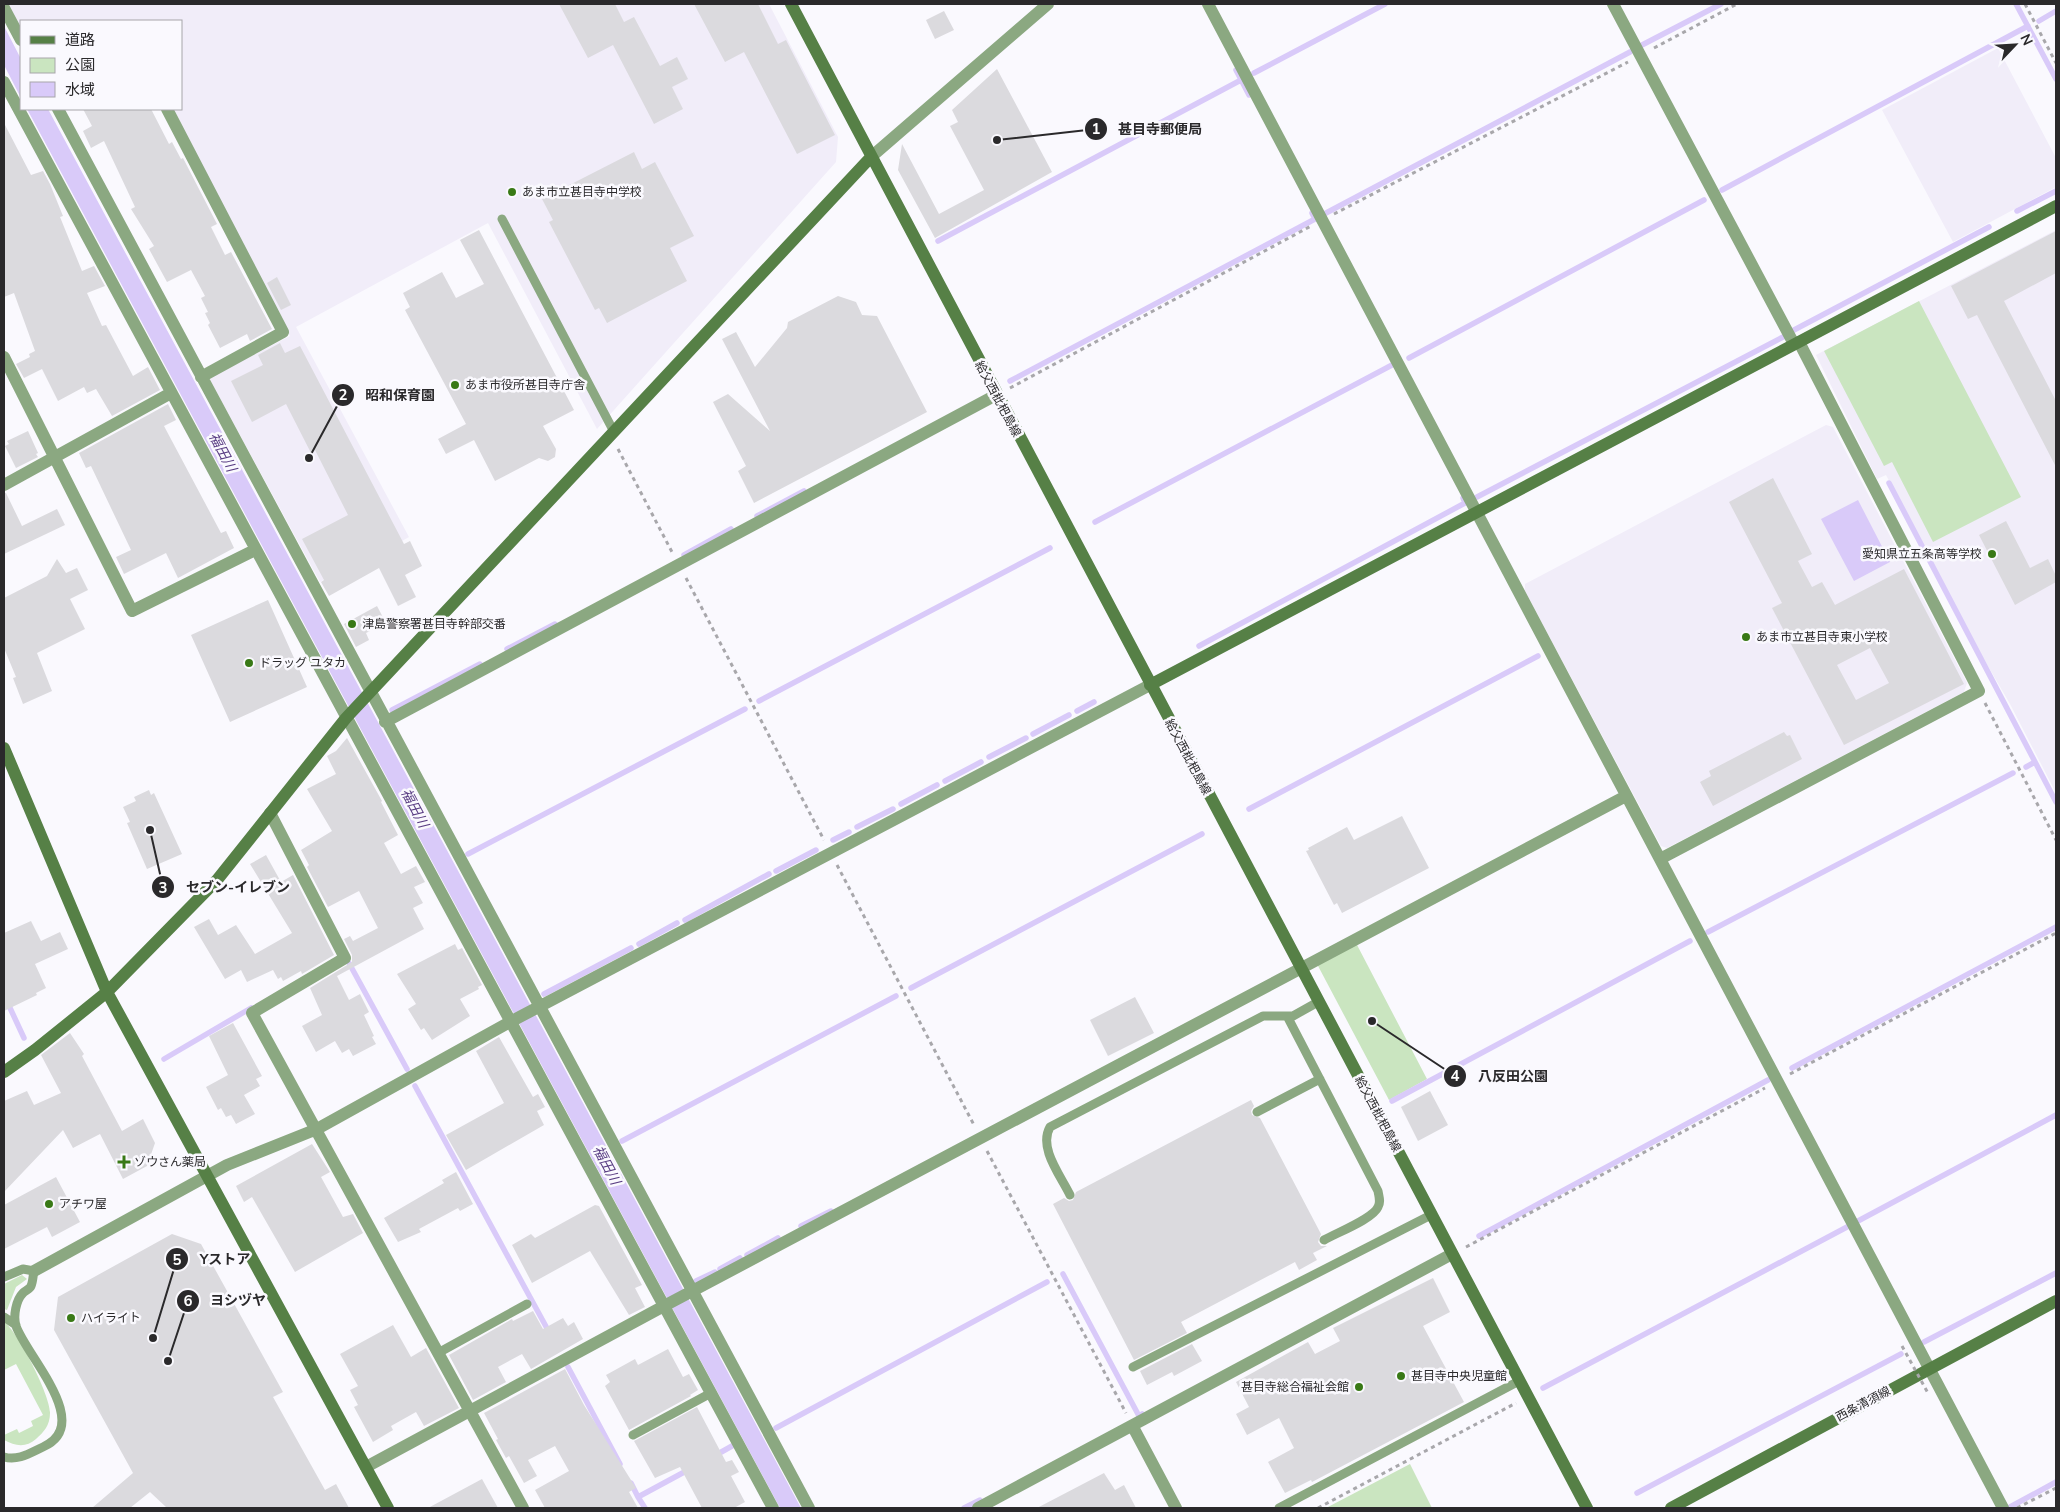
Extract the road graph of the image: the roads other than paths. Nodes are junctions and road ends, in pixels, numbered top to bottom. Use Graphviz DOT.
graph roads {
  1 [pos="791,4"];
  2 [pos="1048,4"];
  3 [pos="1208,4"];
  4 [pos="1613,4"];
  5 [pos="4,8"];
  6 [pos="20,38"];
  7 [pos="4,82"];
  8 [pos="9,105"];
  9 [pos="59,110"];
  10 [pos="168,110"];
  11 [pos="871,157"];
  12 [pos="2056,206"];
  13 [pos="502,219"];
  14 [pos="1797,343"];
  15 [pos="4,357"];
  16 [pos="201,376"];
  17 [pos="171,393"];
  18 [pos="996,395"];
  19 [pos="612,432"];
  20 [pos="55,457"];
  21 [pos="4,485"];
  22 [pos="1476,512"];
  23 [pos="255,550"];
  24 [pos="1150,685"];
  25 [pos="368,695"];
  26 [pos="346,718"];
  27 [pos="386,722"];
  28 [pos="4,748"];
  29 [pos="1626,796"];
  30 [pos="270,813"];
  31 [pos="1660,859"];
  32 [pos="1300,969"];
  33 [pos="107,992"];
  34 [pos="1318,1002"];
  35 [pos="537,1008"];
  36 [pos="1287,1016"];
  37 [pos="510,1022"];
  38 [pos="4,1072"];
  39 [pos="1320,1079"];
  40 [pos="1257,1112"];
  41 [pos="316,1129"];
  42 [pos="206,1175"];
  43 [pos="1070,1195"];
  44 [pos="1431,1215"];
  45 [pos="1324,1240"];
  46 [pos="1452,1254"];
  47 [pos="34,1271"];
  48 [pos="4,1278"];
  49 [pos="691,1293"];
  50 [pos="2056,1301"];
  51 [pos="527,1304"];
  52 [pos="664,1306"];
  53 [pos="4,1317"];
  54 [pos="16,1325"];
  55 [pos="438,1353"];
  56 [pos="1133,1368"];
  57 [pos="1929,1368"];
  58 [pos="1519,1381"];
  59 [pos="711,1393"];
  60 [pos="470,1411"];
  61 [pos="1133,1427"];
  62 [pos="633,1435"];
  63 [pos="4,1457"];
  64 [pos="366,1467"];
  65 [pos="388,1508"];
  66 [pos="523,1508"];
  67 [pos="773,1508"];
  68 [pos="809,1508"];
  69 [pos="978,1508"];
  70 [pos="1176,1508"];
  71 [pos="1279,1508"];
  72 [pos="1587,1508"];
  73 [pos="1671,1508"];
  74 [pos="2003,1508"];
  1 -- 11 [label="street, 給父西枇杷島線"];
  2 -- 11 [label="street"];
  3 -- 22 [label="street"];
  4 -- 14 [label="street"];
  5 -- 6 [label="street"];
  7 -- 8 [label="street"];
  8 -- 17 [label="street"];
  9 -- 16 [label="street"];
  10 -- 16 [label="street"];
  11 -- 18 [label="street, 給父西枇杷島線"];
  11 -- 19 [label="street"];
  12 -- 14 [label="street"];
  13 -- 19 [label="lane"];
  14 -- 22 [label="street"];
  14 -- 31 [label="street"];
  15 -- 20 [label="street"];
  16 -- 25 [label="street"];
  17 -- 20 [label="street"];
  17 -- 23 [label="street"];
  18 -- 24 [label="street, 給父西枇杷島線"];
  18 -- 27 [label="street"];
  19 -- 25 [label="street"];
  20 -- 21 [label="street"];
  20 -- 23 [label="street"];
  22 -- 24 [label="street"];
  22 -- 29 [label="street"];
  23 -- 26 [label="street"];
  24 -- 32 [label="street, 給父西枇杷島線"];
  24 -- 35 [label="street"];
  25 -- 26 [label="street"];
  25 -- 27 [label="street"];
  26 -- 30 [label="street"];
  26 -- 37 [label="street"];
  27 -- 35 [label="street"];
  28 -- 33 [label="street"];
  29 -- 31 [label="street"];
  29 -- 32 [label="street"];
  30 -- 33 [label="street"];
  30 -- 41 [label="street"];
  31 -- 57 [label="street"];
  32 -- 34 [label="street, 給父西枇杷島線"];
  32 -- 49 [label="street"];
  33 -- 38 [label="street"];
  33 -- 42 [label="street"];
  34 -- 36 [label="lane"];
  34 -- 44 [label="street, 給父西枇杷島線"];
  35 -- 37 [label="street"];
  35 -- 49 [label="street"];
  36 -- 39 [label="lane"];
  36 -- 43 [label="lane"];
  37 -- 41 [label="street"];
  37 -- 52 [label="street"];
  39 -- 40 [label="lane"];
  39 -- 45 [label="lane"];
  41 -- 42 [label="street"];
  41 -- 55 [label="street"];
  42 -- 47 [label="street"];
  42 -- 64 [label="street"];
  44 -- 46 [label="street, 給父西枇杷島線"];
  44 -- 56 [label="lane"];
  46 -- 58 [label="street, 給父西枇杷島線"];
  46 -- 61 [label="street"];
  47 -- 48 [label="lane"];
  47 -- 54 [label="lane"];
  49 -- 52 [label="street"];
  49 -- 68 [label="street"];
  50 -- 57 [label="street, 西条清須線"];
  51 -- 55 [label="lane"];
  52 -- 59 [label="street"];
  52 -- 60 [label="street"];
  53 -- 54 [label="lane"];
  54 -- 63 [label="lane"];
  55 -- 60 [label="street"];
  57 -- 73 [label="street, 西条清須線"];
  57 -- 74 [label="street"];
  58 -- 71 [label="lane"];
  58 -- 72 [label="street, 給父西枇杷島線"];
  59 -- 62 [label="lane"];
  59 -- 67 [label="street"];
  60 -- 64 [label="street"];
  60 -- 66 [label="street"];
  61 -- 69 [label="street"];
  61 -- 70 [label="street"];
  64 -- 65 [label="street"];
}
